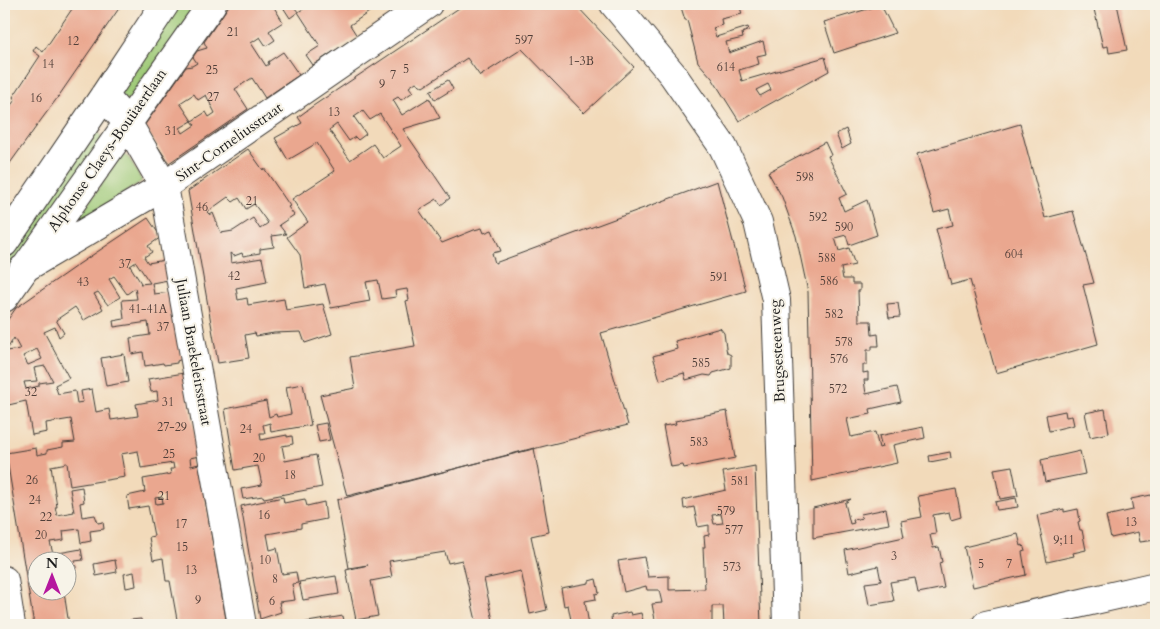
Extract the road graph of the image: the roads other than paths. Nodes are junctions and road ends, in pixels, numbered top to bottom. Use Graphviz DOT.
graph roads {
  1 [pos="164,4"];
  2 [pos="212,4"];
  3 [pos="428,4"];
  4 [pos="614,4"];
  5 [pos="104,96"];
  6 [pos="127,122"];
  7 [pos="164,186"];
  8 [pos="4,243"];
  9 [pos="23,269"];
  10 [pos="4,298"];
  11 [pos="4,580"];
  12 [pos="1156,586"];
  13 [pos="11,625"];
  14 [pos="242,625"];
  15 [pos="787,625"];
  16 [pos="986,625"];
  1 -- 5 [label="street, Alphonse Claeys-Bouüaertlaan"];
  2 -- 6 [label="street, Alphonse Claeys-Bouüaertlaan"];
  3 -- 7 [label="street, Sint-Corneliusstraat"];
  4 -- 15 [label="street, Brugsesteenweg"];
  5 -- 6 [label="street, Juliaan Braekeleirsstraat"];
  5 -- 8 [label="street, Alphonse Claeys-Bouüaertlaan"];
  6 -- 7 [label="street, Juliaan Braekeleirsstraat"];
  6 -- 9 [label="street, Alphonse Claeys-Bouüaertlaan"];
  7 -- 9 [label="street, Sint-Corneliusstraat"];
  7 -- 14 [label="street, Juliaan Braekeleirsstraat"];
  9 -- 10 [label="street, Alphonse Claeys-Bouüaertlaan"];
  11 -- 13 [label="street"];
  12 -- 16 [label="street"];
}
